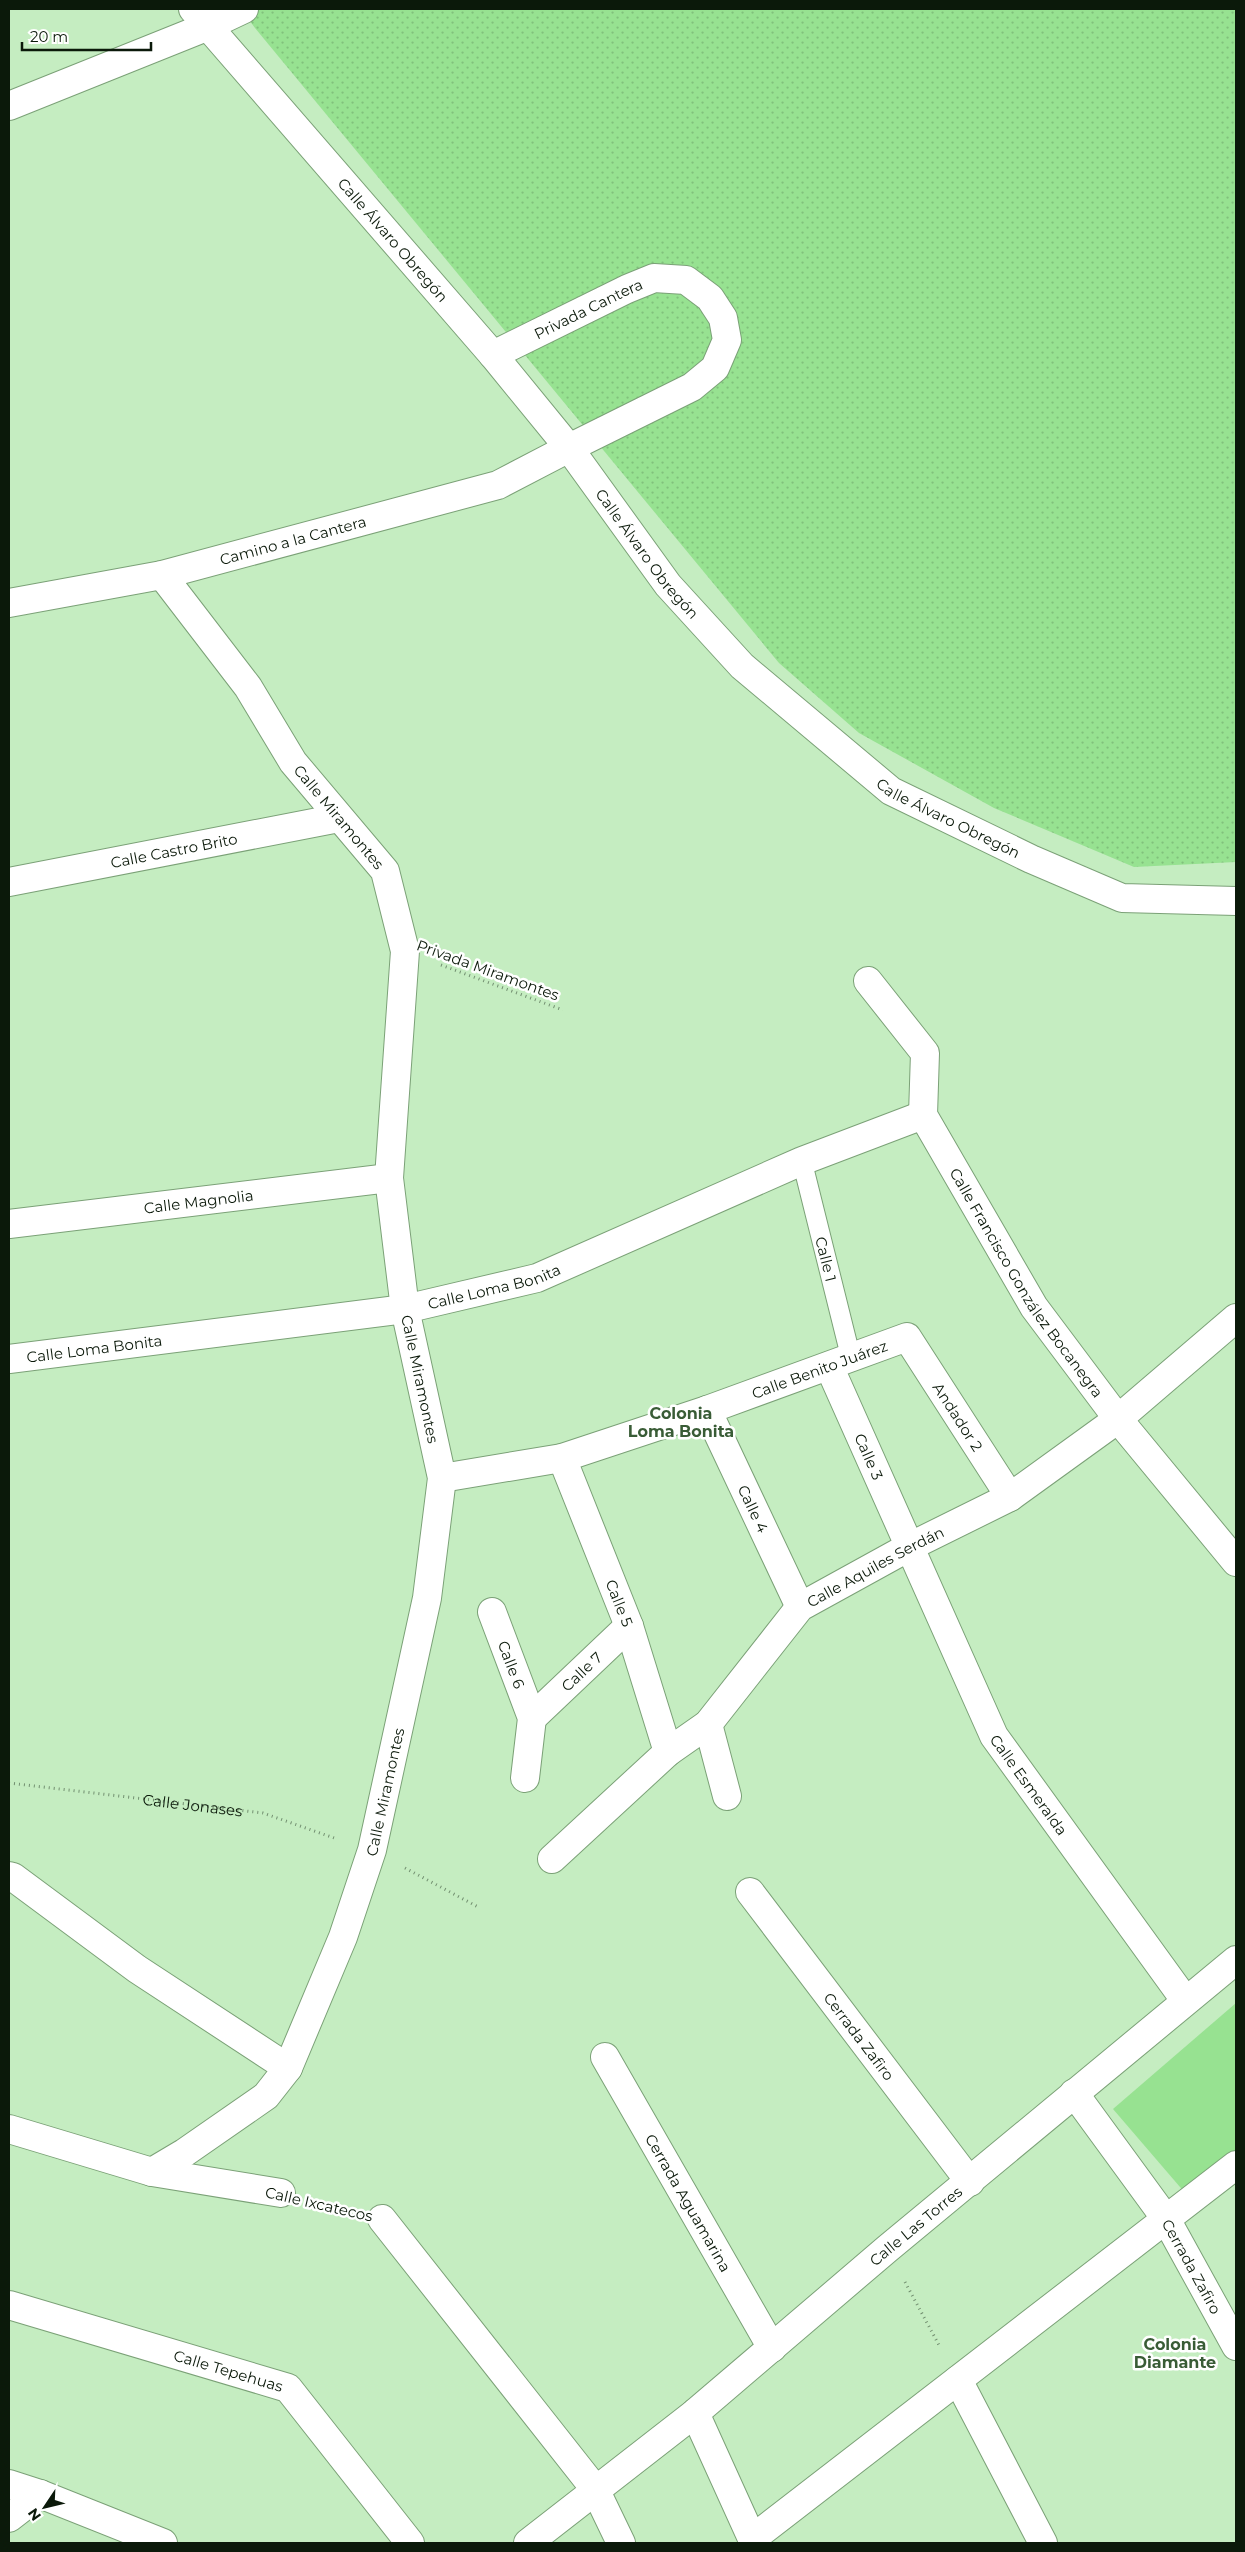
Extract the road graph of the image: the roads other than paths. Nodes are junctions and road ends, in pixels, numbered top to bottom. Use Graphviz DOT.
graph roads {
  1 [pos="244,9"];
  2 [pos="200,18"];
  3 [pos="9,106"];
  4 [pos="493,355"];
  5 [pos="570,448"];
  6 [pos="162,575"];
  7 [pos="9,603"];
  8 [pos="339,818"];
  9 [pos="9,882"];
  10 [pos="1236,901"];
  11 [pos="868,981"];
  12 [pos="923,1115"];
  13 [pos="802,1161"];
  14 [pos="389,1178"];
  15 [pos="9,1224"];
  16 [pos="405,1308"];
  17 [pos="1236,1318"];
  18 [pos="907,1337"];
  19 [pos="9,1359"];
  20 [pos="840,1362"];
  21 [pos="707,1410"];
  22 [pos="1118,1419"];
  23 [pos="562,1458"];
  24 [pos="442,1478"];
  25 [pos="1010,1497"];
  26 [pos="908,1547"];
  27 [pos="1236,1562"];
  28 [pos="800,1608"];
  29 [pos="492,1612"];
  30 [pos="630,1626"];
  31 [pos="532,1718"];
  32 [pos="708,1724"];
  33 [pos="668,1752"];
  34 [pos="525,1778"];
  35 [pos="727,1796"];
  36 [pos="552,1859"];
  37 [pos="9,1876"];
  38 [pos="750,1892"];
  39 [pos="1236,1960"];
  40 [pos="1185,2000"];
  41 [pos="605,2057"];
  42 [pos="288,2068"];
  43 [pos="1074,2093"];
  44 [pos="9,2129"];
  45 [pos="1236,2165"];
  46 [pos="152,2172"];
  47 [pos="970,2182"];
  48 [pos="281,2193"];
  49 [pos="1166,2218"];
  50 [pos="382,2219"];
  51 [pos="9,2305"];
  52 [pos="1236,2346"];
  53 [pos="772,2348"];
  54 [pos="958,2380"];
  55 [pos="695,2414"];
  56 [pos="9,2484"];
  57 [pos="595,2489"];
  58 [pos="40,2494"];
  59 [pos="9,2518"];
  60 [pos="753,2541"];
  61 [pos="163,2543"];
  62 [pos="410,2543"];
  63 [pos="528,2543"];
  64 [pos="621,2543"];
  65 [pos="1043,2543"];
  1 -- 2 [label="street"];
  2 -- 3 [label="street"];
  2 -- 4 [label="street, Calle Álvaro Obregón"];
  4 -- 5 [label="street, Calle Álvaro Obregón"];
  4 -- 5 [label="street, Privada Cantera"];
  5 -- 6 [label="street, Camino a la Cantera"];
  5 -- 10 [label="street, Calle Álvaro Obregón"];
  6 -- 7 [label="street, Camino a la Cantera"];
  6 -- 8 [label="street, Calle Miramontes"];
  8 -- 9 [label="street, Calle Castro Brito"];
  8 -- 14 [label="street, Calle Miramontes"];
  11 -- 12 [label="street"];
  12 -- 13 [label="street, Calle Loma Bonita"];
  12 -- 22 [label="street, Calle Francisco González Bocanegra"];
  13 -- 16 [label="street, Calle Loma Bonita"];
  13 -- 20 [label="lane, Calle 1"];
  14 -- 15 [label="street, Calle Magnolia"];
  14 -- 16 [label="street, Calle Miramontes"];
  16 -- 19 [label="street, Calle Loma Bonita"];
  16 -- 24 [label="street, Calle Miramontes"];
  17 -- 22 [label="street, Calle Aquiles Serdán"];
  18 -- 20 [label="street, Calle Benito Juárez"];
  18 -- 25 [label="street, Andador 2"];
  20 -- 21 [label="street, Calle Benito Juárez"];
  20 -- 26 [label="street, Calle 3"];
  21 -- 23 [label="street, Calle Benito Juárez"];
  21 -- 28 [label="street, Calle 4"];
  22 -- 25 [label="street, Calle Aquiles Serdán"];
  22 -- 27 [label="street, Calle Francisco González Bocanegra"];
  23 -- 24 [label="street, Calle Benito Juárez"];
  23 -- 30 [label="street, Calle 5"];
  24 -- 42 [label="street, Calle Miramontes"];
  25 -- 26 [label="street, Calle Aquiles Serdán"];
  26 -- 28 [label="street, Calle Aquiles Serdán"];
  26 -- 40 [label="street, Calle Esmeralda"];
  28 -- 32 [label="street, Calle Aquiles Serdán"];
  29 -- 31 [label="street, Calle 6"];
  30 -- 31 [label="street, Calle 7"];
  30 -- 33 [label="street, Calle 5"];
  31 -- 34 [label="street"];
  32 -- 33 [label="street, Calle Aquiles Serdán"];
  32 -- 35 [label="street"];
  33 -- 36 [label="street, Calle Aquiles Serdán"];
  37 -- 42 [label="street"];
  38 -- 47 [label="street, Cerrada Zafiro"];
  39 -- 40 [label="street, Calle Las Torres"];
  40 -- 43 [label="street, Calle Las Torres"];
  41 -- 53 [label="street, Cerrada Aguamarina"];
  42 -- 46 [label="street, Calle Miramontes"];
  43 -- 47 [label="street, Calle Las Torres"];
  43 -- 49 [label="street, Cerrada Zafiro"];
  44 -- 46 [label="street, Calle Ixcatecos"];
  45 -- 49 [label="street"];
  46 -- 48 [label="street, Calle Ixcatecos"];
  47 -- 53 [label="street, Calle Las Torres"];
  49 -- 52 [label="street, Cerrada Zafiro"];
  49 -- 54 [label="street"];
  50 -- 57 [label="street, Calle Ixcatecos"];
  51 -- 62 [label="street, Calle Tepehuas"];
  53 -- 55 [label="street, Calle Las Torres"];
  54 -- 60 [label="street"];
  54 -- 65 [label="street"];
  55 -- 57 [label="street, Calle Las Torres"];
  55 -- 60 [label="street"];
  56 -- 58 [label="street"];
  57 -- 63 [label="street, Calle Las Torres"];
  57 -- 64 [label="street, Calle Ixcatecos"];
  58 -- 59 [label="street"];
  58 -- 61 [label="street"];
}
